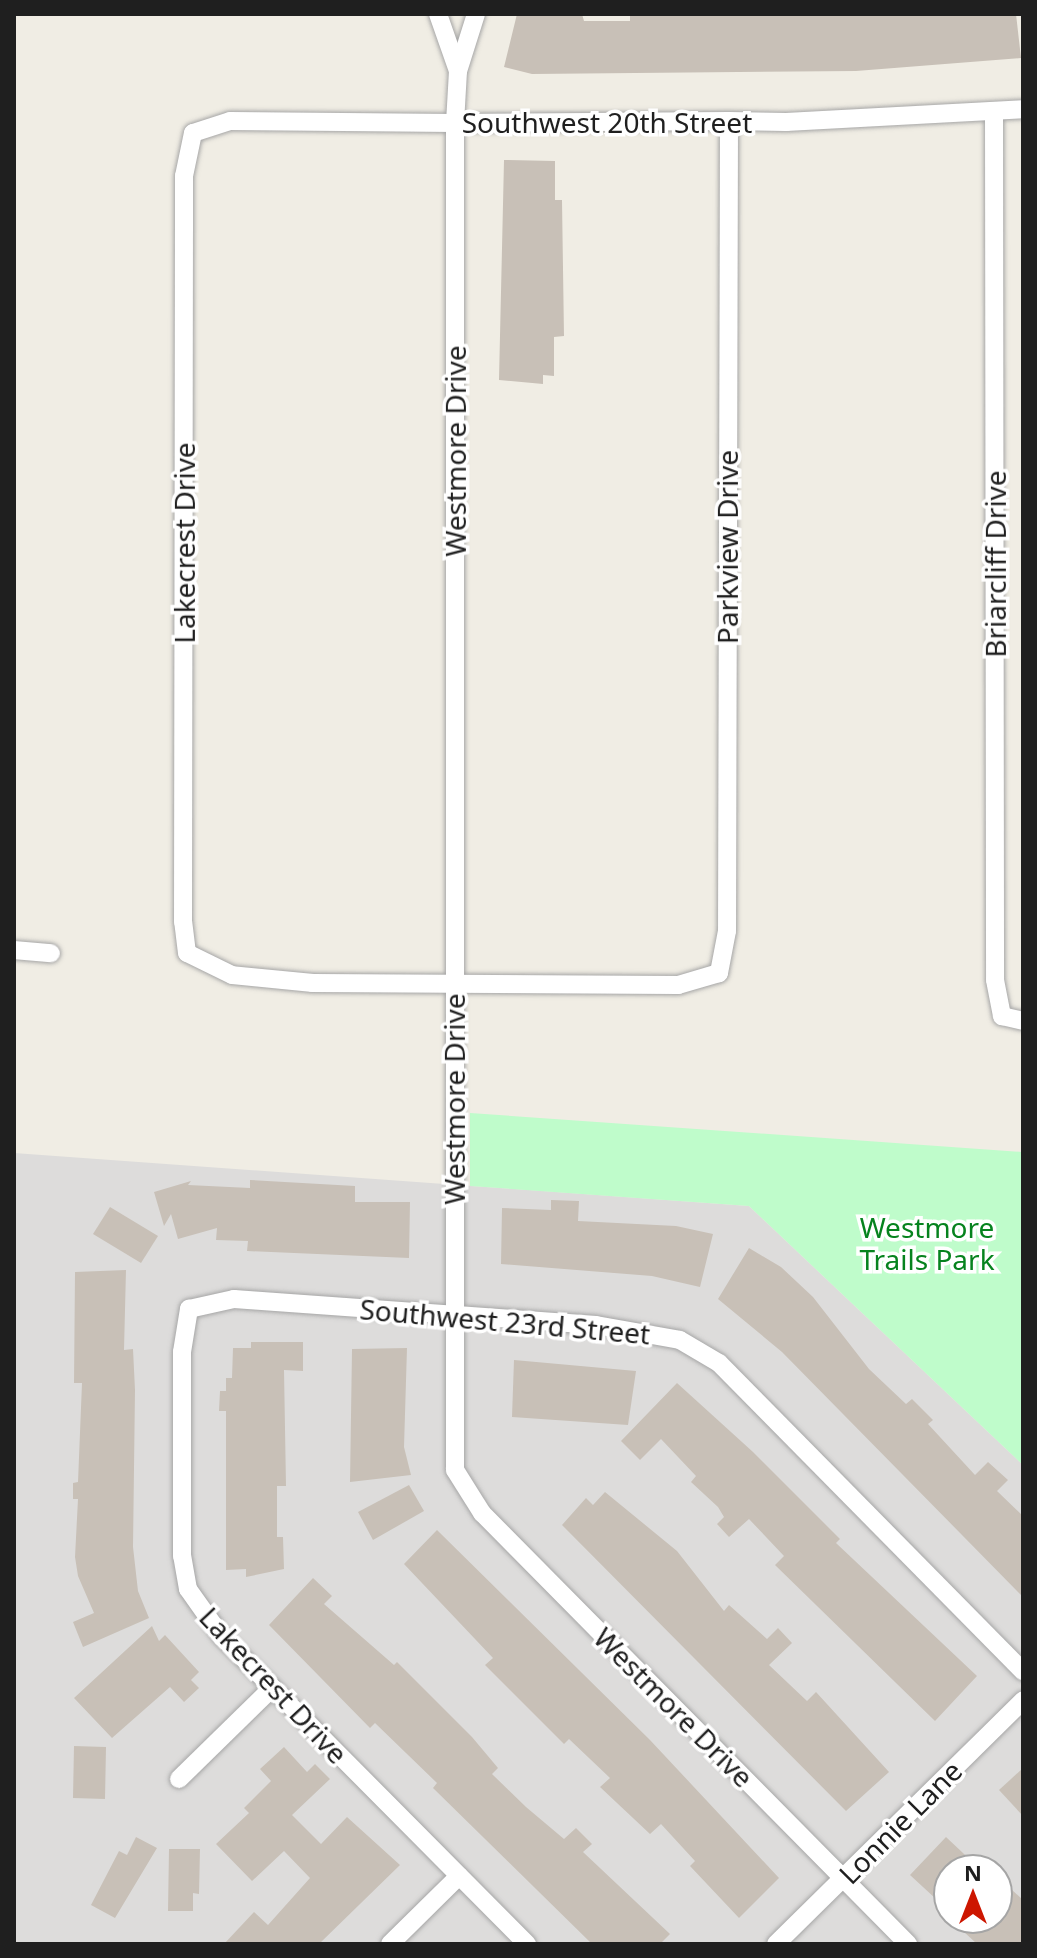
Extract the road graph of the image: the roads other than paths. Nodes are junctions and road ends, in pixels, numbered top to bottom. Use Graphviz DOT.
graph roads {
  1 [pos="438,14"];
  2 [pos="476,14"];
  3 [pos="458,71"];
  4 [pos="1023,109"];
  5 [pos="994,112"];
  6 [pos="729,121"];
  7 [pos="455,123"];
  8 [pos="193,133"];
  9 [pos="14,950"];
  10 [pos="51,953"];
  11 [pos="454,984"];
  12 [pos="1023,1021"];
  13 [pos="189,1309"];
  14 [pos="455,1315"];
  15 [pos="1023,1671"];
  16 [pos="272,1688"];
  17 [pos="1023,1700"];
  18 [pos="179,1779"];
  19 [pos="459,1876"];
  20 [pos="843,1878"];
  21 [pos="390,1944"];
  22 [pos="527,1944"];
  23 [pos="776,1944"];
  24 [pos="908,1944"];
  1 -- 3 [label="street, Westmore Drive"];
  2 -- 3 [label="street, Westmore Drive"];
  3 -- 7 [label="street, Westmore Drive"];
  4 -- 5 [label="street, Southwest 20th Street"];
  5 -- 6 [label="street, Southwest 20th Street"];
  5 -- 12 [label="street, Briarcliff Drive"];
  6 -- 7 [label="street, Southwest 20th Street"];
  6 -- 11 [label="street, Parkview Drive"];
  7 -- 8 [label="street, Southwest 20th Street"];
  7 -- 11 [label="street, Westmore Drive"];
  8 -- 11 [label="street, Lakecrest Drive"];
  9 -- 10 [label="street"];
  11 -- 14 [label="street, Westmore Drive"];
  13 -- 14 [label="street, Southwest 23rd Street"];
  13 -- 16 [label="street, Lakecrest Drive"];
  14 -- 15 [label="street, Southwest 23rd Street"];
  14 -- 20 [label="street, Westmore Drive"];
  16 -- 18 [label="street"];
  16 -- 19 [label="street, Lakecrest Drive"];
  17 -- 20 [label="street, Lonnie Lane"];
  19 -- 21 [label="street"];
  19 -- 22 [label="street, Lakecrest Drive"];
  20 -- 23 [label="street, Lonnie Lane"];
  20 -- 24 [label="street, Westmore Drive"];
}
